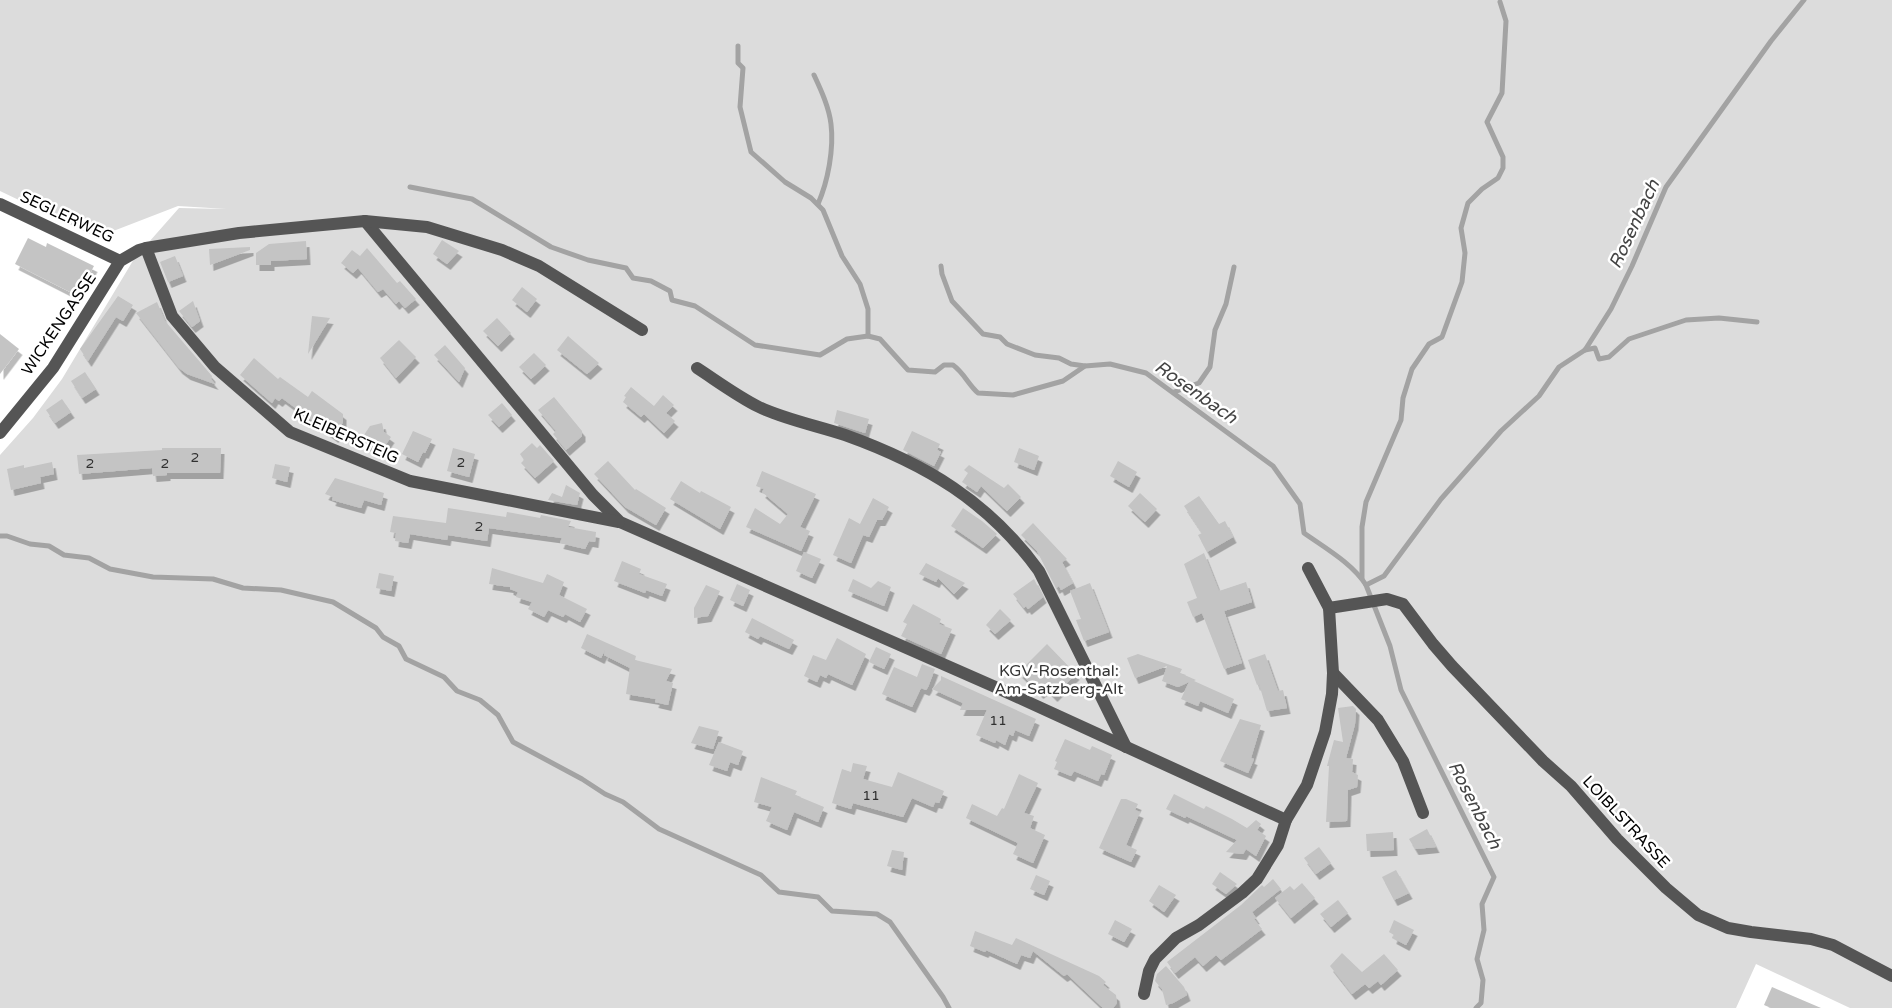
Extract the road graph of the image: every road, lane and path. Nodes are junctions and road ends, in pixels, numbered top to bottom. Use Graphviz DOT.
graph roads {
  1 [pos="0,204"];
  2 [pos="365,221"];
  3 [pos="146,248"];
  4 [pos="120,261"];
  5 [pos="642,330"];
  6 [pos="697,368"];
  7 [pos="0,432"];
  8 [pos="621,522"];
  9 [pos="1308,567"];
  10 [pos="1335,607"];
  11 [pos="1333,673"];
  12 [pos="1126,747"];
  13 [pos="1423,813"];
  14 [pos="1286,820"];
  15 [pos="1892,976"];
  16 [pos="1144,993"];
  1 -- 4 [label="street, SEGLERWEG"];
  2 -- 3 [label="street"];
  2 -- 5 [label="street"];
  2 -- 8 [label="street"];
  3 -- 4 [label="street"];
  3 -- 8 [label="street, KLEIBERSTEIG"];
  4 -- 7 [label="street, WICKENGASSE"];
  6 -- 12 [label="street"];
  8 -- 12 [label="street"];
  9 -- 10 [label="street"];
  10 -- 11 [label="street"];
  10 -- 15 [label="street, LOIBLSTRASSE"];
  11 -- 13 [label="street"];
  11 -- 14 [label="street"];
  12 -- 14 [label="street"];
  14 -- 16 [label="street"];
}
